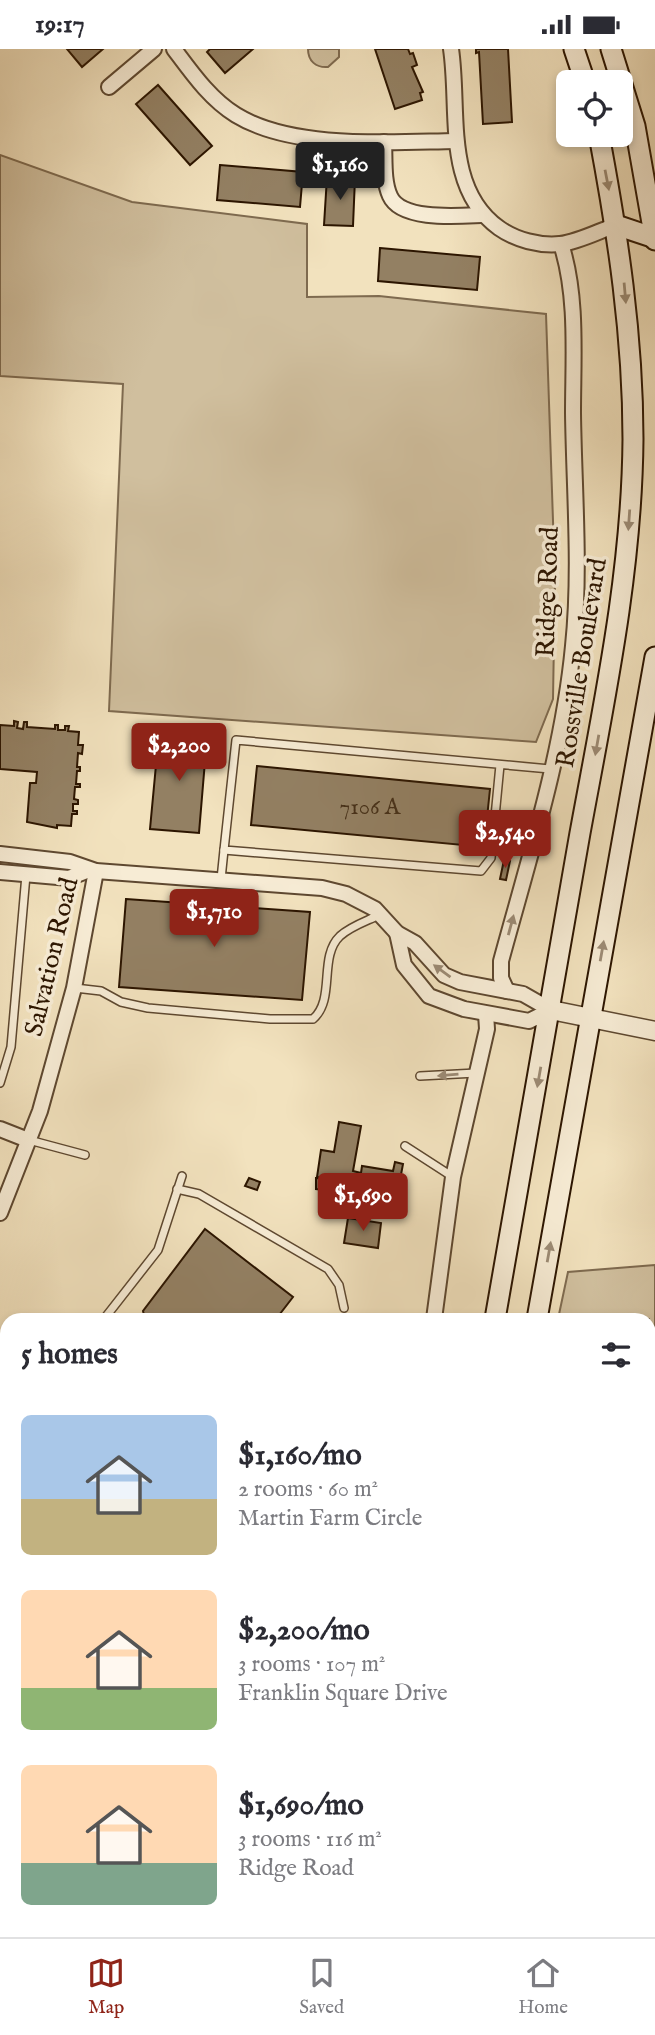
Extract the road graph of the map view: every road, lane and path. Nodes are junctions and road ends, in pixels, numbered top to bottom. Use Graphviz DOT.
graph roads {
  1 [pos="154,49"];
  2 [pos="174,49"];
  3 [pos="451,49"];
  4 [pos="574,49"];
  5 [pos="611,49"];
  6 [pos="581,70"];
  7 [pos="109,87"];
  8 [pos="635,126"];
  9 [pos="456,141"];
  10 [pos="384,142"];
  11 [pos="601,147"];
  12 [pos="655,166"];
  13 [pos="653,207"];
  14 [pos="481,215"];
  15 [pos="616,225"];
  16 [pos="655,239"];
  17 [pos="561,244"];
  18 [pos="655,657"];
  19 [pos="500,765"];
  20 [pos="550,769"];
  21 [pos="224,850"];
  22 [pos="0,854"];
  23 [pos="92,870"];
  24 [pos="0,872"];
  25 [pos="26,875"];
  26 [pos="221,879"];
  27 [pos="381,914"];
  28 [pos="397,933"];
  29 [pos="74,988"];
  30 [pos="508,991"];
  31 [pos="551,1010"];
  32 [pos="486,1014"];
  33 [pos="589,1018"];
  34 [pos="655,1031"];
  35 [pos="477,1073"];
  36 [pos="420,1076"];
  37 [pos="0,1083"];
  38 [pos="0,1129"];
  39 [pos="28,1140"];
  40 [pos="405,1146"];
  41 [pos="85,1155"];
  42 [pos="182,1176"];
  43 [pos="453,1177"];
  44 [pos="177,1189"];
  45 [pos="0,1213"];
  46 [pos="344,1308"];
  47 [pos="109,1313"];
  48 [pos="435,1313"];
  49 [pos="496,1313"];
  50 [pos="538,1313"];
  1 -- 7 [label="street"];
  2 -- 10 [label="street"];
  3 -- 9 [label="street"];
  4 -- 6 [label="main road"];
  5 -- 8 [label="main road"];
  8 -- 12 [label="main road"];
  8 -- 13 [label="main road"];
  9 -- 10 [label="street"];
  9 -- 14 [label="street"];
  10 -- 14 [label="street"];
  11 -- 15 [label="main road, Rossville Boulevard, one-way"];
  13 -- 15 [label="main road"];
  13 -- 16 [label="main road"];
  14 -- 17 [label="street"];
  15 -- 16 [label="main road"];
  15 -- 17 [label="street"];
  15 -- 31 [label="main road, Rossville Boulevard, one-way"];
  17 -- 20 [label="street, Ridge Road"];
  33 -- 18 [label="main road, one-way"];
  19 -- 20 [label="lane"];
  19 -- 21 [label="lane"];
  19 -- 21 [label="lane"];
  30 -- 20 [label="street, Ridge Road, one-way"];
  21 -- 26 [label="lane"];
  22 -- 23 [label="street"];
  23 -- 25 [label="street"];
  23 -- 26 [label="street"];
  23 -- 29 [label="street, Salvation Road"];
  24 -- 25 [label="street"];
  25 -- 37 [label="lane"];
  26 -- 27 [label="street"];
  27 -- 28 [label="street"];
  27 -- 29 [label="lane"];
  30 -- 28 [label="street, one-way"];
  28 -- 32 [label="street"];
  29 -- 39 [label="street, Salvation Road"];
  30 -- 31 [label="street"];
  31 -- 32 [label="street"];
  31 -- 33 [label="street"];
  31 -- 49 [label="main road, Rossville Boulevard, one-way"];
  32 -- 35 [label="street"];
  33 -- 34 [label="street"];
  50 -- 33 [label="main road, one-way"];
  35 -- 36 [label="lane, one-way"];
  35 -- 43 [label="street"];
  38 -- 39 [label="street"];
  39 -- 41 [label="lane"];
  39 -- 45 [label="street, Salvation Road"];
  40 -- 43 [label="lane"];
  42 -- 44 [label="lane"];
  43 -- 48 [label="street"];
  44 -- 46 [label="lane"];
  44 -- 47 [label="lane"];
}
